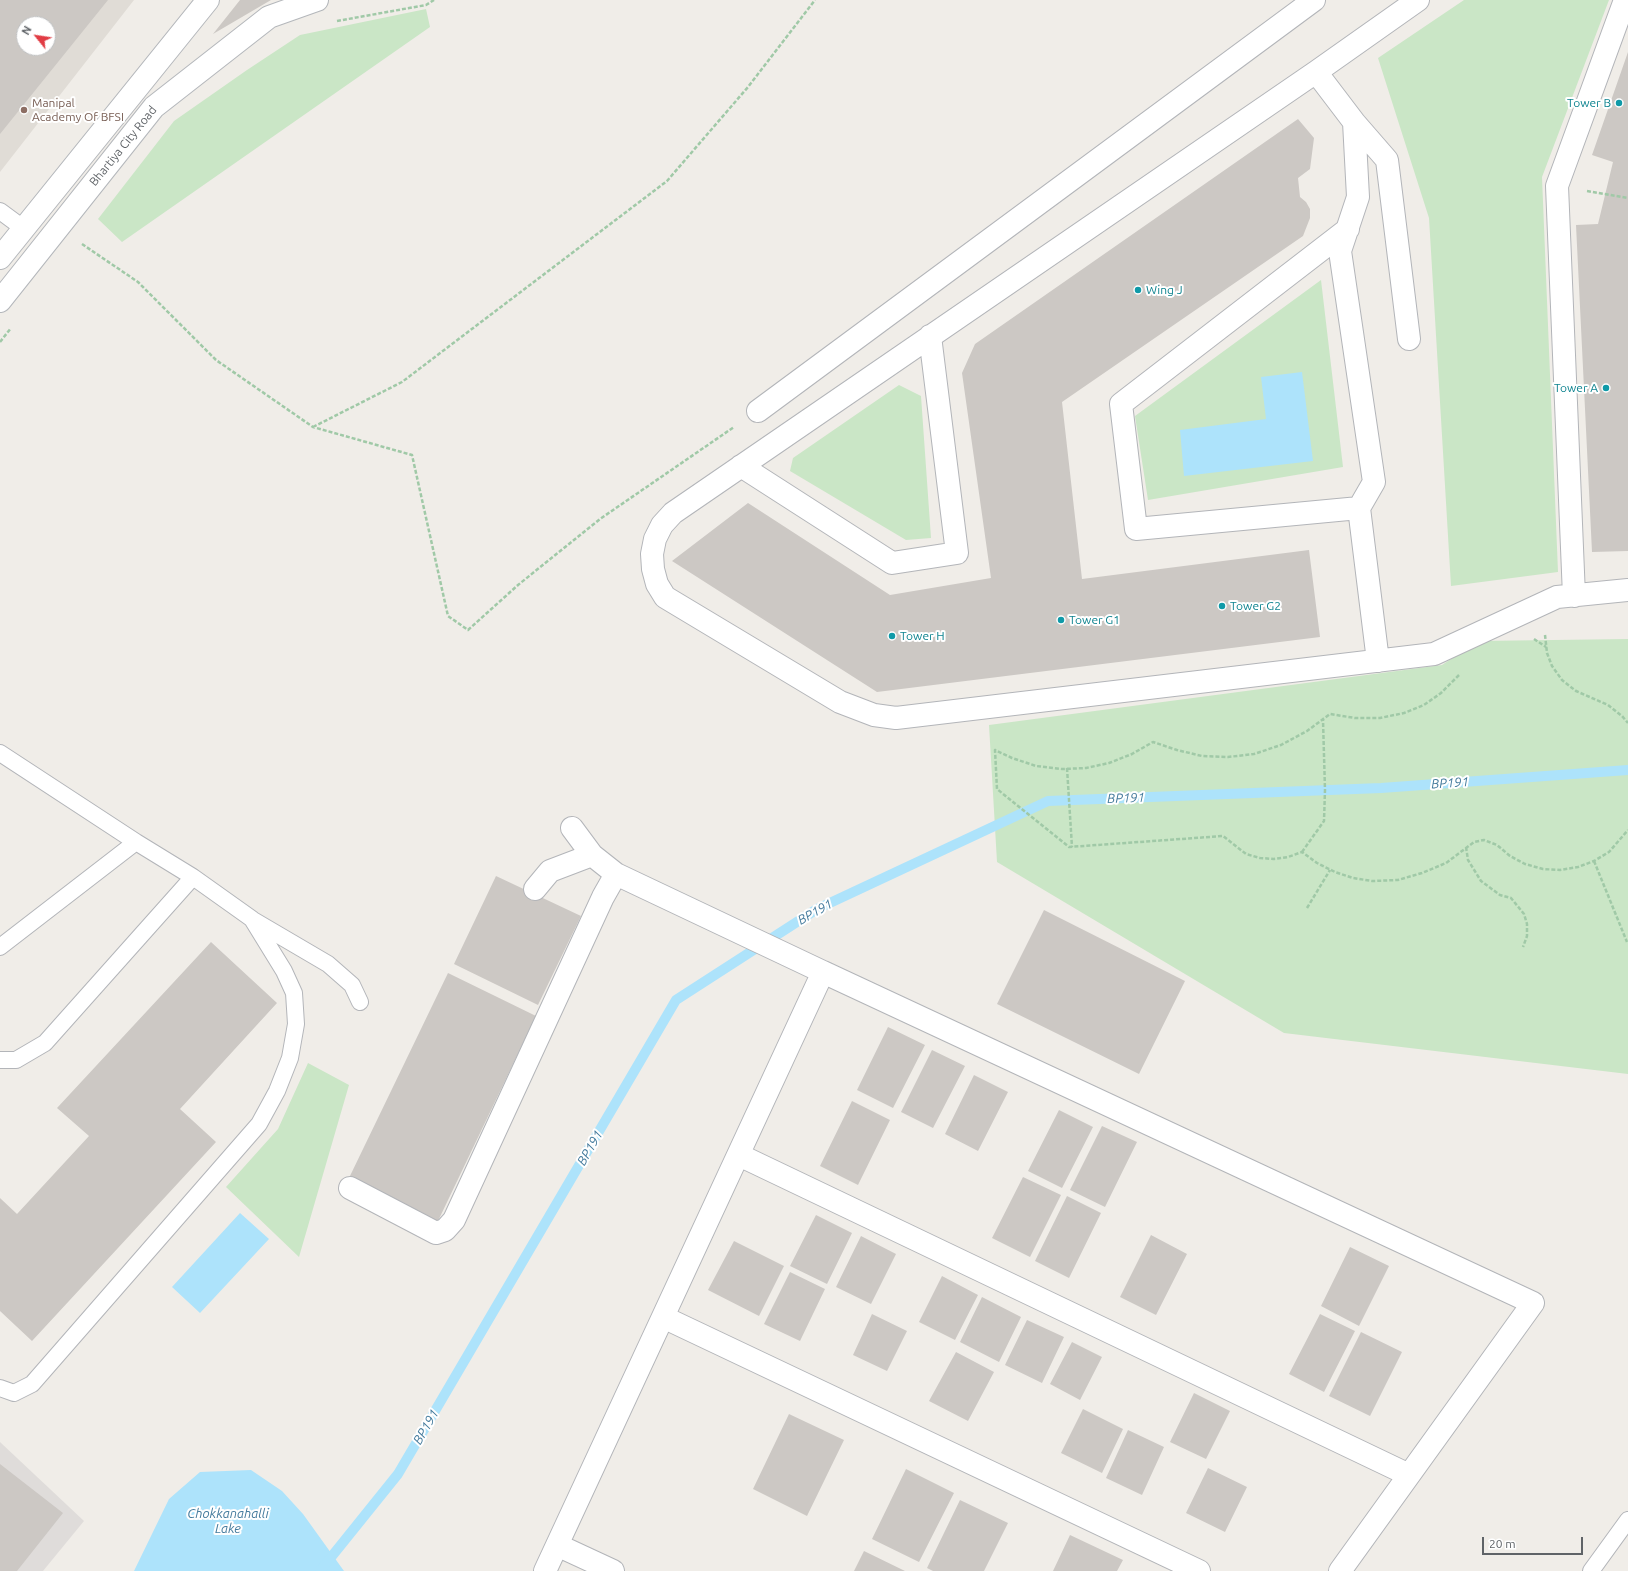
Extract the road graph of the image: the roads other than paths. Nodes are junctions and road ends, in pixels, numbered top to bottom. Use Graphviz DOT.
graph roads {
  1 [pos="208,0"];
  2 [pos="317,0"];
  3 [pos="1314,0"];
  4 [pos="1418,0"];
  5 [pos="1625,0"];
  6 [pos="1316,72"];
  7 [pos="1354,122"];
  8 [pos="0,211"];
  9 [pos="23,228"];
  10 [pos="1348,229"];
  11 [pos="0,258"];
  12 [pos="0,301"];
  13 [pos="930,336"];
  14 [pos="1409,339"];
  15 [pos="758,411"];
  16 [pos="741,466"];
  17 [pos="1359,508"];
  18 [pos="1628,590"];
  19 [pos="1566,597"];
  20 [pos="1378,661"];
  21 [pos="0,753"];
  22 [pos="572,828"];
  23 [pos="136,842"];
  24 [pos="592,855"];
  25 [pos="616,874"];
  26 [pos="193,877"];
  27 [pos="534,889"];
  28 [pos="252,919"];
  29 [pos="0,947"];
  30 [pos="823,972"];
  31 [pos="360,1002"];
  32 [pos="0,1060"];
  33 [pos="739,1155"];
  34 [pos="350,1188"];
  35 [pos="663,1317"];
  36 [pos="0,1388"];
  37 [pos="1409,1475"];
  38 [pos="1628,1520"];
  39 [pos="557,1544"];
  40 [pos="545,1571"];
  41 [pos="613,1571"];
  42 [pos="1199,1571"];
  43 [pos="1340,1571"];
  44 [pos="1591,1571"];
  1 -- 9 [label="street"];
  2 -- 12 [label="street, Bhartiya City Road"];
  3 -- 15 [label="street"];
  4 -- 6 [label="street"];
  5 -- 19 [label="street"];
  6 -- 7 [label="street"];
  6 -- 13 [label="street"];
  7 -- 10 [label="street"];
  7 -- 14 [label="street"];
  8 -- 9 [label="lane"];
  9 -- 11 [label="street"];
  10 -- 17 [label="street"];
  10 -- 17 [label="street"];
  13 -- 16 [label="street"];
  13 -- 16 [label="street"];
  16 -- 20 [label="street"];
  17 -- 20 [label="street"];
  18 -- 19 [label="street"];
  19 -- 20 [label="street"];
  21 -- 23 [label="lane"];
  22 -- 24 [label="street"];
  23 -- 26 [label="lane"];
  23 -- 29 [label="lane"];
  24 -- 25 [label="street"];
  24 -- 27 [label="street"];
  25 -- 30 [label="street"];
  25 -- 34 [label="street"];
  26 -- 28 [label="lane"];
  26 -- 32 [label="lane"];
  28 -- 31 [label="lane"];
  28 -- 36 [label="lane"];
  30 -- 33 [label="street"];
  30 -- 37 [label="street"];
  33 -- 35 [label="street"];
  33 -- 37 [label="street"];
  35 -- 39 [label="street"];
  35 -- 42 [label="street"];
  37 -- 43 [label="street"];
  38 -- 44 [label="lane"];
  39 -- 40 [label="street"];
  39 -- 41 [label="street"];
}
